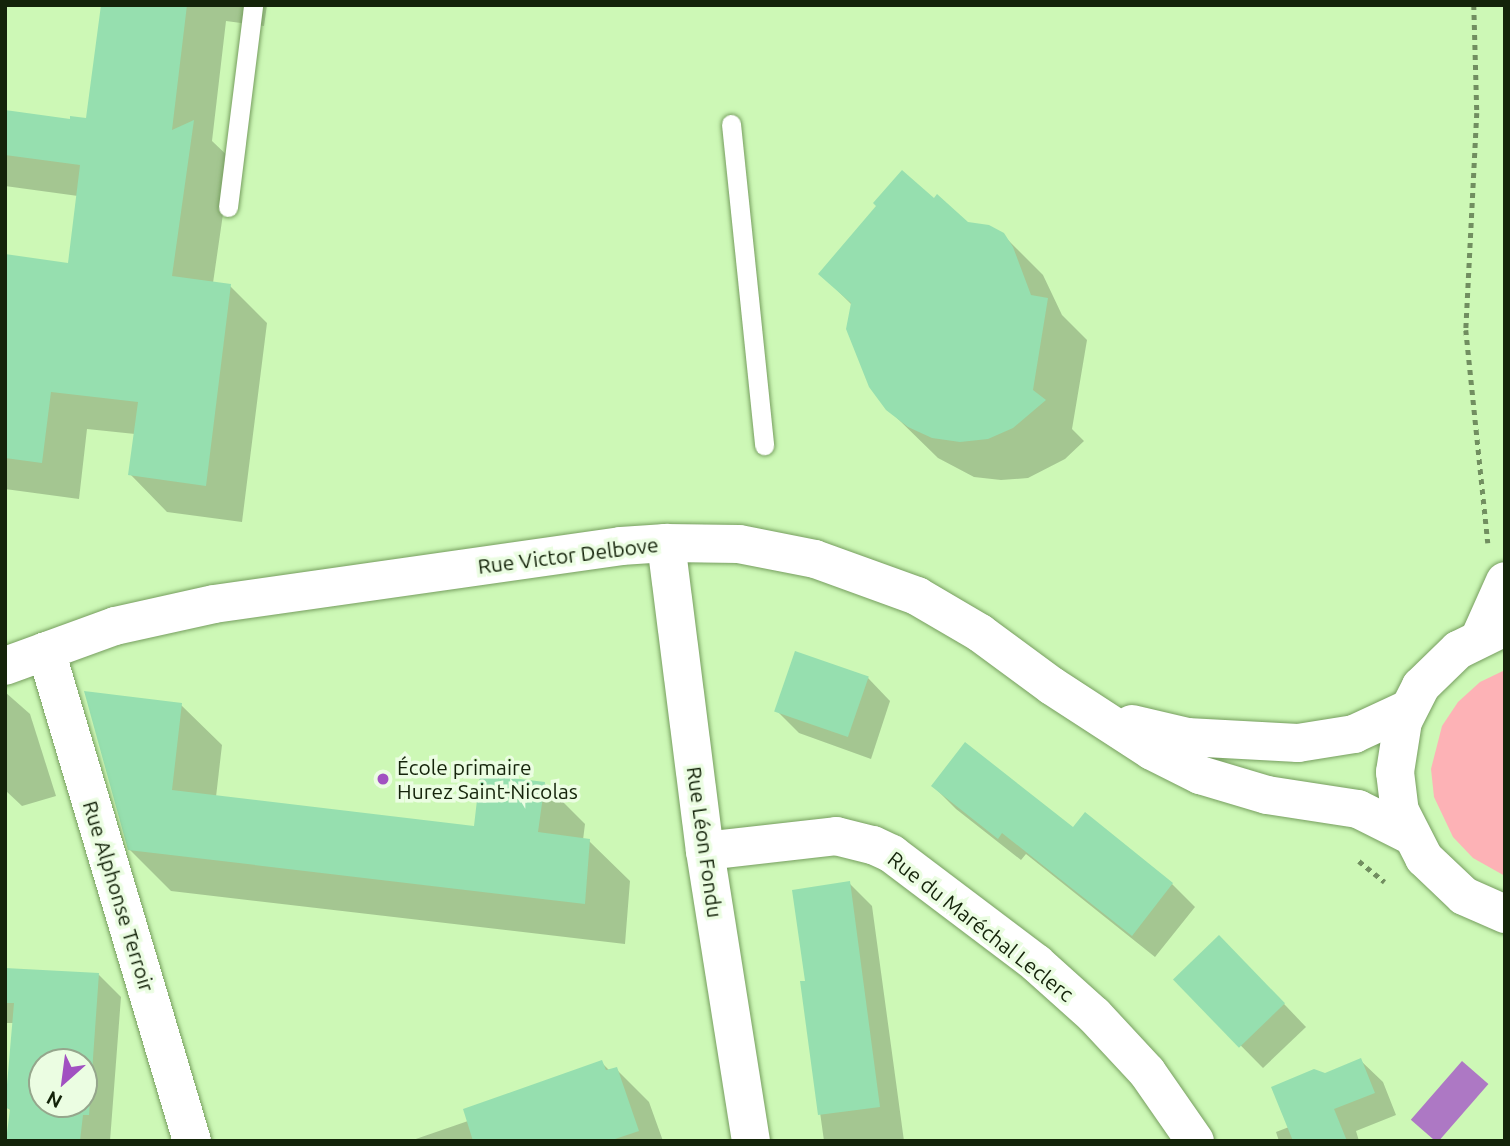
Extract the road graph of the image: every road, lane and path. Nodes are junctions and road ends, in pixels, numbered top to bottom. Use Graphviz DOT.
graph roads {
  1 [pos="253,5"];
  2 [pos="1474,5"];
  3 [pos="731,124"];
  4 [pos="228,207"];
  5 [pos="764,445"];
  6 [pos="666,543"];
  7 [pos="1497,565"];
  8 [pos="1492,632"];
  9 [pos="46,651"];
  10 [pos="5,666"];
  11 [pos="1408,709"];
  12 [pos="1099,715"];
  13 [pos="1410,835"];
  14 [pos="705,851"];
  15 [pos="1505,914"];
  16 [pos="192,1141"];
  17 [pos="751,1141"];
  18 [pos="1195,1141"];
  1 -- 4 [label="lane"];
  2 -- 7 [label="path"];
  3 -- 5 [label="lane"];
  6 -- 9 [label="street, Rue Victor Delbove"];
  6 -- 12 [label="street, Rue Victor Delbove"];
  6 -- 14 [label="street, Rue Léon Fondu"];
  7 -- 8 [label="street"];
  8 -- 11 [label="street"];
  9 -- 10 [label="street, Rue Victor Delbove"];
  9 -- 16 [label="street, Rue Alphonse Terroir"];
  11 -- 12 [label="street, Rue Victor Delbove"];
  11 -- 13 [label="street"];
  12 -- 13 [label="street, Rue Victor Delbove"];
  13 -- 15 [label="street"];
  14 -- 17 [label="street, Rue Léon Fondu"];
  14 -- 18 [label="street, Rue du Maréchal Leclerc"];
}
